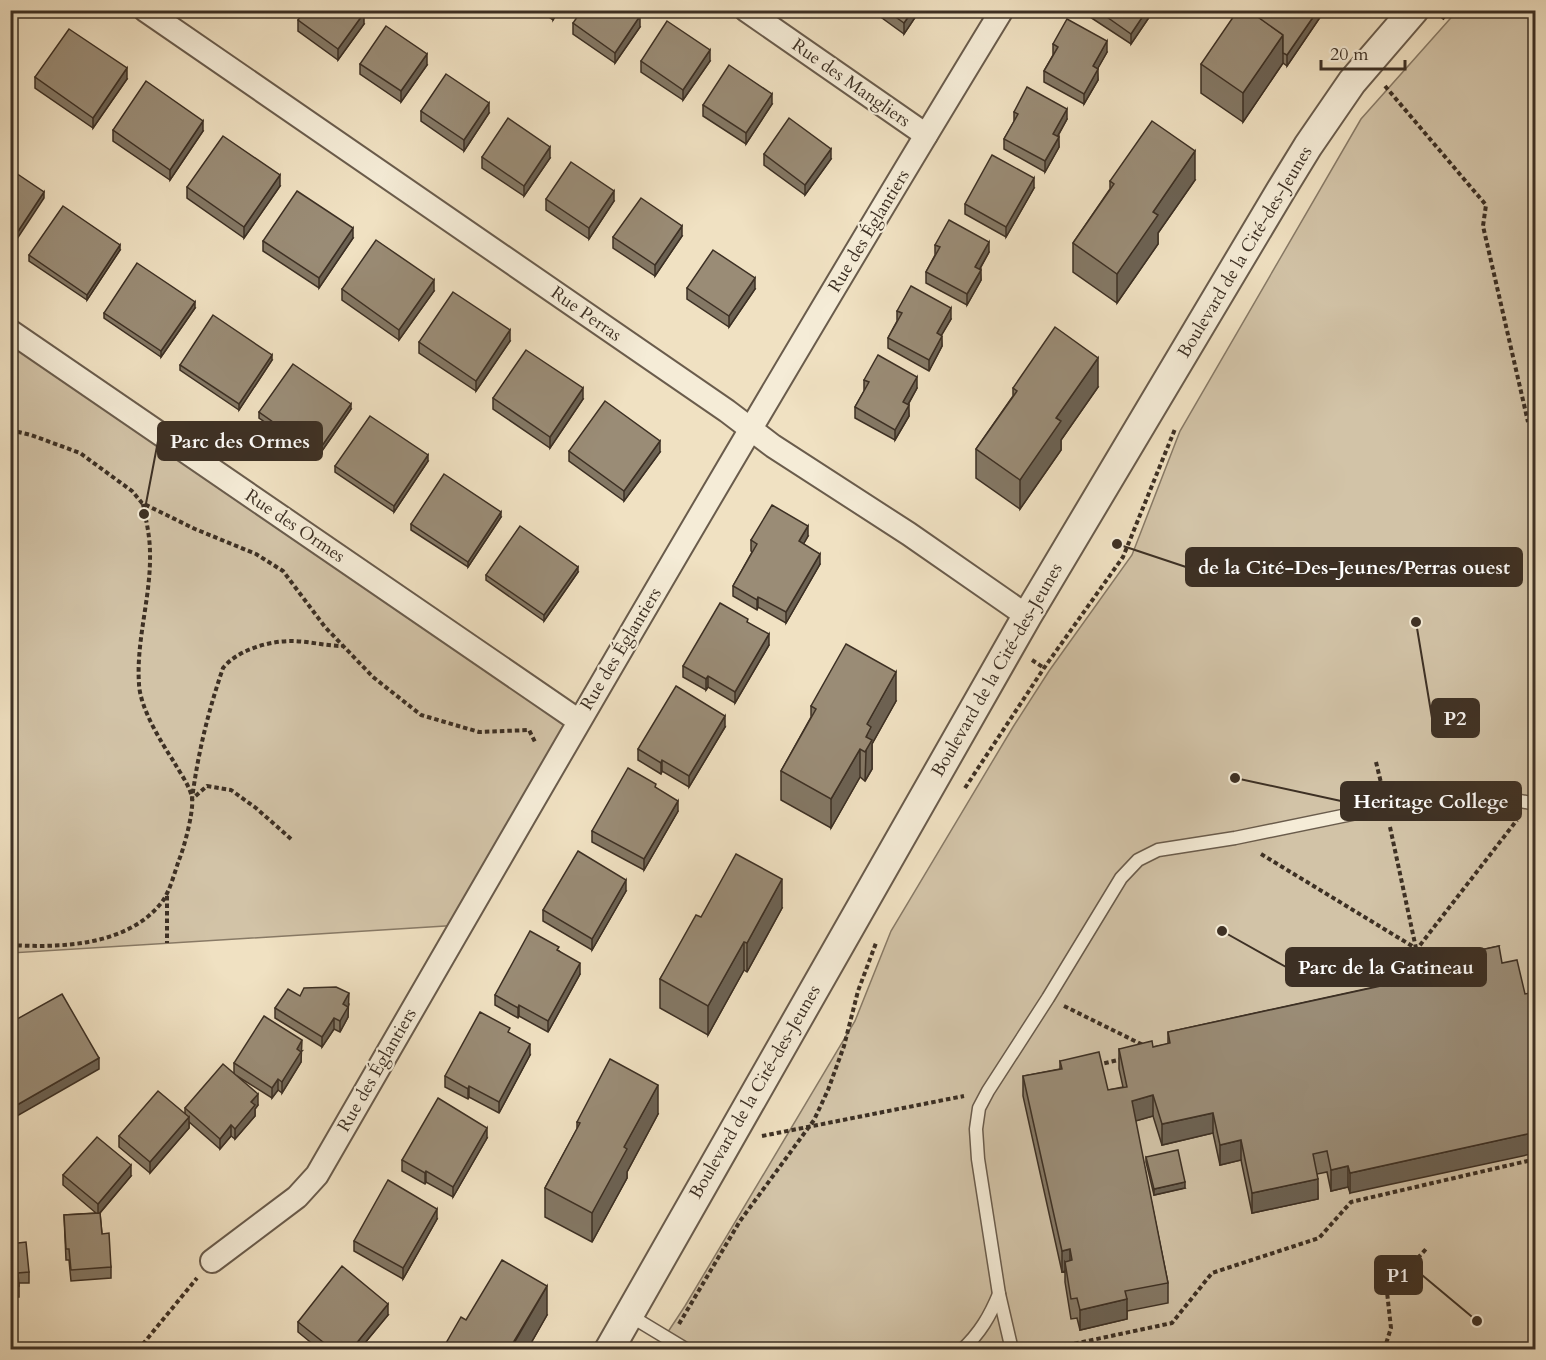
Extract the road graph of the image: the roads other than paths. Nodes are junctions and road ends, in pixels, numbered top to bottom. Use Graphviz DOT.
graph roads {
  1 [pos="146,10"];
  2 [pos="746,10"];
  3 [pos="1002,10"];
  4 [pos="1426,17"];
  5 [pos="926,135"];
  6 [pos="10,331"];
  7 [pos="751,429"];
  8 [pos="1027,616"];
  9 [pos="579,721"];
  10 [pos="1533,803"];
  11 [pos="212,1261"];
  12 [pos="999,1294"];
  13 [pos="629,1315"];
  14 [pos="611,1349"];
  15 [pos="687,1350"];
  16 [pos="962,1350"];
  17 [pos="1012,1350"];
  1 -- 7 [label="street, Rue Perras"];
  2 -- 5 [label="street, Rue des Mangliers"];
  3 -- 5 [label="street, Rue des Églantiers"];
  4 -- 8 [label="street, Boulevard de la Cité-des-Jeunes"];
  5 -- 7 [label="street, Rue des Églantiers"];
  6 -- 9 [label="street, Rue des Ormes"];
  7 -- 8 [label="street, Rue Perras"];
  7 -- 9 [label="street, Rue des Églantiers"];
  8 -- 13 [label="street, Boulevard de la Cité-des-Jeunes"];
  9 -- 11 [label="street, Rue des Églantiers"];
  10 -- 12 [label="lane"];
  12 -- 16 [label="lane"];
  12 -- 17 [label="lane"];
  13 -- 14 [label="street, Boulevard de la Cité-des-Jeunes"];
  13 -- 15 [label="lane"];
}
